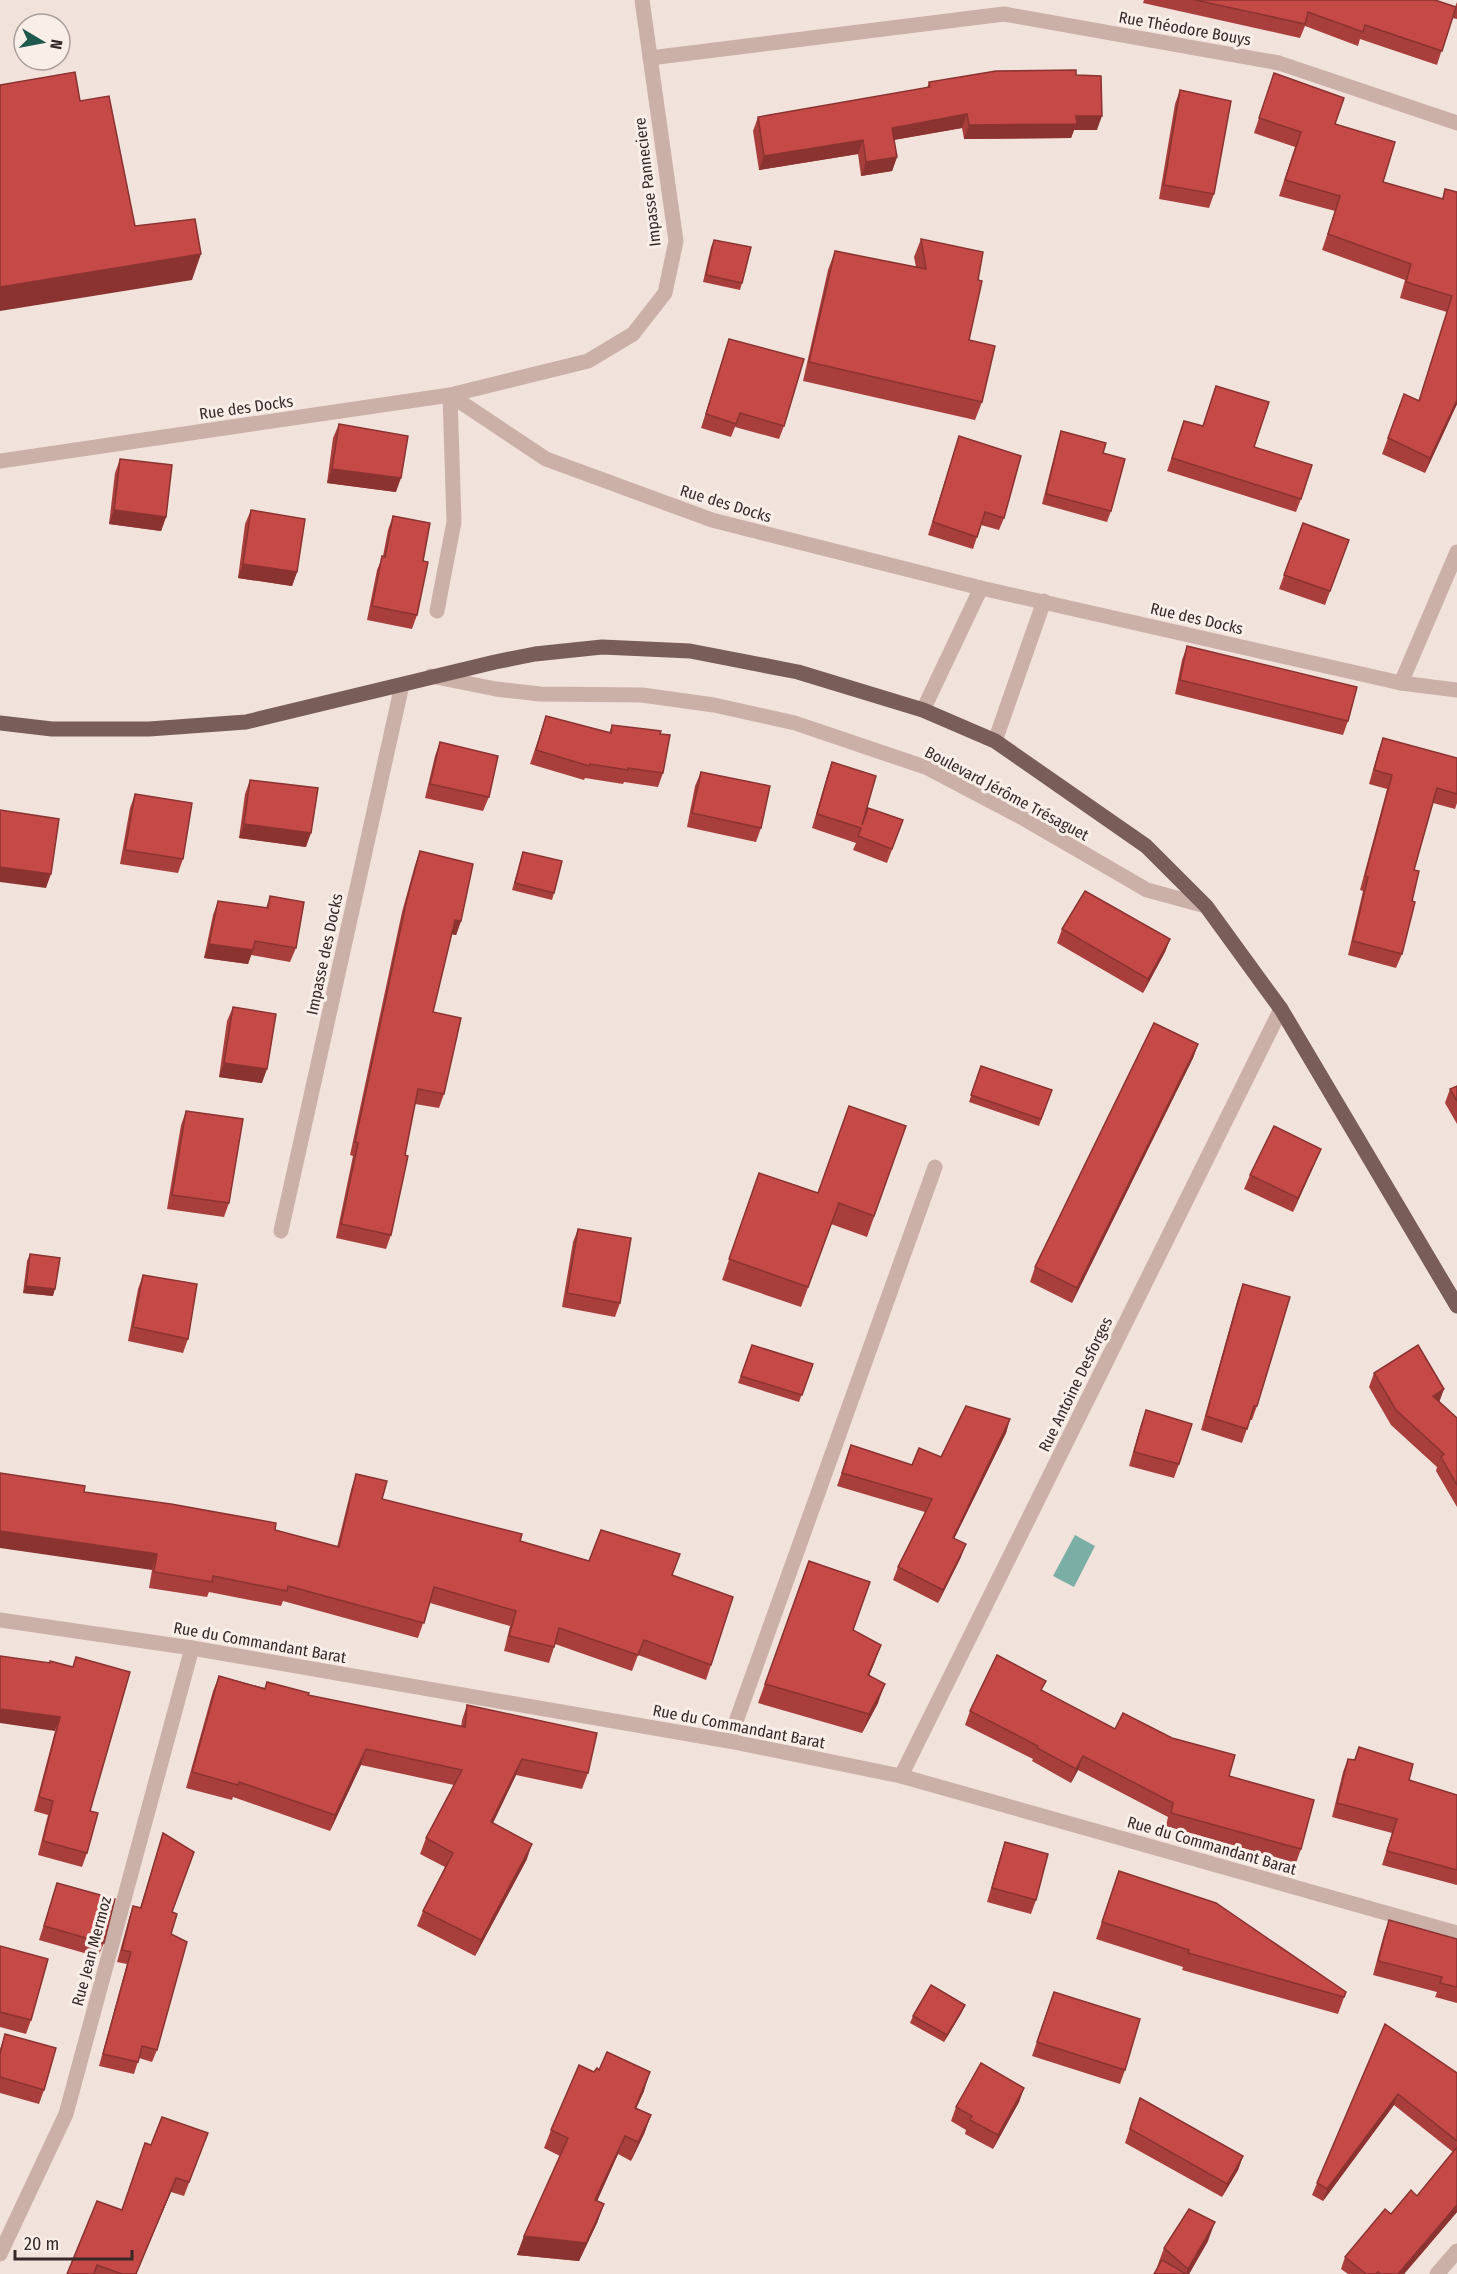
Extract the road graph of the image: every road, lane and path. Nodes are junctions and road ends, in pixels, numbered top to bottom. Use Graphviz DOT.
graph roads {
  1 [pos="642,0"];
  2 [pos="650,58"];
  3 [pos="1457,123"];
  4 [pos="450,395"];
  5 [pos="0,461"];
  6 [pos="1457,552"];
  7 [pos="981,588"];
  8 [pos="1044,601"];
  9 [pos="437,611"];
  10 [pos="431,676"];
  11 [pos="1401,683"];
  12 [pos="402,685"];
  13 [pos="1457,690"];
  14 [pos="923,710"];
  15 [pos="0,723"];
  16 [pos="995,741"];
  17 [pos="1206,906"];
  18 [pos="1281,1009"];
  19 [pos="935,1167"];
  20 [pos="281,1231"];
  21 [pos="1457,1306"];
  22 [pos="0,1620"];
  23 [pos="192,1648"];
  24 [pos="729,1741"];
  25 [pos="901,1776"];
  26 [pos="1457,1933"];
  27 [pos="1457,2251"];
  28 [pos="0,2254"];
  29 [pos="1437,2274"];
  1 -- 2 [label="street, Impasse Panneciere"];
  2 -- 3 [label="street, Rue Théodore Bouys"];
  2 -- 4 [label="street, Impasse Panneciere"];
  4 -- 5 [label="street, Rue des Docks"];
  4 -- 7 [label="street, Rue des Docks"];
  4 -- 9 [label="street"];
  6 -- 11 [label="street"];
  7 -- 8 [label="street, Rue des Docks"];
  7 -- 14 [label="street"];
  8 -- 11 [label="street, Rue des Docks"];
  8 -- 16 [label="street"];
  10 -- 12 [label="main road"];
  10 -- 14 [label="main road"];
  10 -- 17 [label="street, Boulevard Jérôme Trésaguet"];
  11 -- 13 [label="street, Rue des Docks"];
  12 -- 15 [label="main road"];
  12 -- 20 [label="street, Impasse des Docks"];
  14 -- 16 [label="main road"];
  16 -- 17 [label="main road"];
  17 -- 18 [label="main road"];
  18 -- 21 [label="main road"];
  18 -- 25 [label="street, Rue Antoine Desforges"];
  19 -- 24 [label="street"];
  22 -- 23 [label="street, Rue du Commandant Barat"];
  23 -- 24 [label="street, Rue du Commandant Barat"];
  23 -- 28 [label="street, Rue Jean Mermoz"];
  24 -- 25 [label="street, Rue du Commandant Barat"];
  25 -- 26 [label="street, Rue du Commandant Barat"];
  27 -- 29 [label="street"];
}
